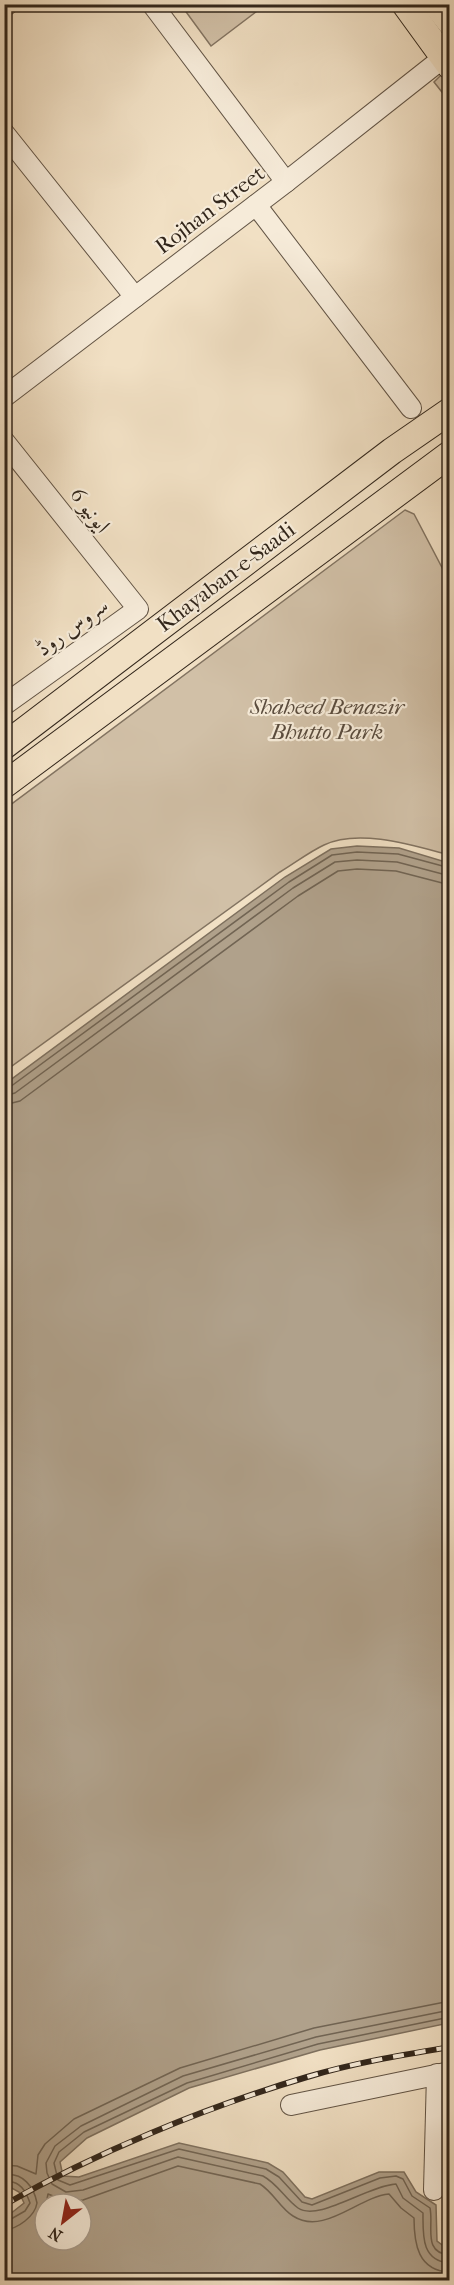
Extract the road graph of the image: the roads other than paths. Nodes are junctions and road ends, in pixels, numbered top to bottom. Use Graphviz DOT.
graph roads {
  1 [pos="8,4"];
  2 [pos="152,4"];
  3 [pos="405,4"];
  4 [pos="436,4"];
  5 [pos="4,7"];
  6 [pos="450,22"];
  7 [pos="446,62"];
  8 [pos="4,133"];
  9 [pos="286,182"];
  10 [pos="256,205"];
  11 [pos="135,297"];
  12 [pos="4,397"];
  13 [pos="411,408"];
  14 [pos="450,411"];
  15 [pos="4,441"];
  16 [pos="450,454"];
  17 [pos="138,609"];
  18 [pos="4,705"];
  19 [pos="4,746"];
  20 [pos="4,785"];
  21 [pos="443,2073"];
  22 [pos="291,2105"];
  23 [pos="434,2190"];
  1 -- 5 [label="street"];
  2 -- 9 [label="street"];
  3 -- 7 [label="main road"];
  4 -- 6 [label="main road"];
  7 -- 9 [label="street, Rojhan Street"];
  8 -- 11 [label="street"];
  9 -- 10 [label="street, Rojhan Street"];
  10 -- 11 [label="street, Rojhan Street"];
  10 -- 13 [label="street"];
  11 -- 12 [label="street, Rojhan Street"];
  14 -- 19 [label="main road, Khayaban-e-Saadi"];
  15 -- 17 [label="street, ایونیو 6"];
  16 -- 20 [label="main road, Khayaban-e-Saadi"];
  17 -- 18 [label="street, سروس روڈ"];
  21 -- 22 [label="street"];
  21 -- 23 [label="street"];
}
